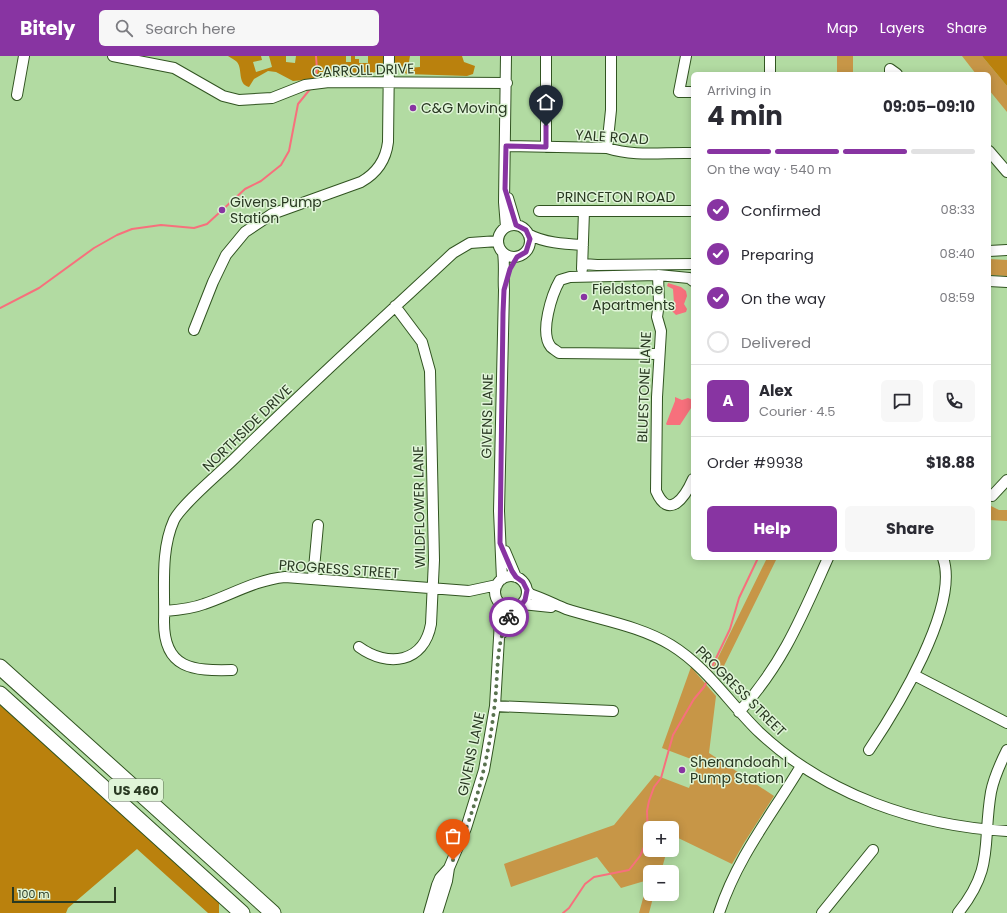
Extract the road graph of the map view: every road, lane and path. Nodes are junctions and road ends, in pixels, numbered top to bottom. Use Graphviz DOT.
graph roads {
  1 [pos="24,56"];
  2 [pos="113,56"];
  3 [pos="389,56"];
  4 [pos="506,56"];
  5 [pos="546,56"];
  6 [pos="611,56"];
  7 [pos="686,56"];
  8 [pos="770,56"];
  9 [pos="770,72"];
  10 [pos="388,82"];
  11 [pos="507,83"];
  12 [pos="691,92"];
  13 [pos="17,95"];
  14 [pos="506,146"];
  15 [pos="546,147"];
  16 [pos="606,148"];
  17 [pos="691,152"];
  18 [pos="991,153"];
  19 [pos="1007,172"];
  20 [pos="539,211"];
  21 [pos="584,211"];
  22 [pos="691,211"];
  23 [pos="511,226"];
  24 [pos="528,234"];
  25 [pos="498,241"];
  26 [pos="559,244"];
  27 [pos="583,245"];
  28 [pos="1007,250"];
  29 [pos="991,251"];
  30 [pos="526,252"];
  31 [pos="503,253"];
  32 [pos="517,257"];
  33 [pos="583,264"];
  34 [pos="691,264"];
  35 [pos="658,275"];
  36 [pos="582,276"];
  37 [pos="691,280"];
  38 [pos="991,281"];
  39 [pos="1007,282"];
  40 [pos="504,290"];
  41 [pos="395,306"];
  42 [pos="194,330"];
  43 [pos="659,354"];
  44 [pos="1007,480"];
  45 [pos="691,484"];
  46 [pos="992,496"];
  47 [pos="318,524"];
  48 [pos="500,543"];
  49 [pos="827,560"];
  50 [pos="944,560"];
  51 [pos="516,577"];
  52 [pos="313,579"];
  53 [pos="499,582"];
  54 [pos="433,590"];
  55 [pos="527,590"];
  56 [pos="469,591"];
  57 [pos="498,601"];
  58 [pos="517,606"];
  59 [pos="565,608"];
  60 [pos="164,611"];
  61 [pos="499,640"];
  62 [pos="358,648"];
  63 [pos="0,667"];
  64 [pos="232,670"];
  65 [pos="914,675"];
  66 [pos="0,694"];
  67 [pos="495,706"];
  68 [pos="613,710"];
  69 [pos="739,712"];
  70 [pos="1007,723"];
  71 [pos="869,750"];
  72 [pos="1007,750"];
  73 [pos="801,766"];
  74 [pos="988,830"];
  75 [pos="1007,832"];
  76 [pos="872,850"];
  77 [pos="449,868"];
  78 [pos="242,913"];
  79 [pos="273,913"];
  80 [pos="429,913"];
  81 [pos="437,913"];
  82 [pos="719,913"];
  83 [pos="822,913"];
  84 [pos="958,913"];
  1 -- 13 [label="street"];
  2 -- 10 [label="street, CARROLL DRIVE"];
  3 -- 10 [label="street"];
  4 -- 11 [label="street"];
  5 -- 15 [label="street"];
  6 -- 16 [label="street"];
  7 -- 12 [label="street"];
  8 -- 9 [label="street"];
  10 -- 11 [label="street, CARROLL DRIVE"];
  10 -- 42 [label="street"];
  11 -- 14 [label="street"];
  14 -- 15 [label="street, YALE ROAD"];
  14 -- 23 [label="street"];
  15 -- 16 [label="street, YALE ROAD"];
  16 -- 17 [label="street, YALE ROAD"];
  18 -- 19 [label="street"];
  20 -- 21 [label="street, PRINCETON ROAD"];
  21 -- 22 [label="street, PRINCETON ROAD"];
  21 -- 27 [label="street"];
  23 -- 24 [label="street"];
  23 -- 25 [label="street"];
  24 -- 26 [label="street"];
  24 -- 30 [label="street"];
  25 -- 31 [label="street"];
  25 -- 41 [label="street, NORTHSIDE DRIVE"];
  26 -- 27 [label="street"];
  26 -- 30 [label="street"];
  27 -- 33 [label="street"];
  28 -- 29 [label="street"];
  30 -- 32 [label="street"];
  31 -- 32 [label="street"];
  31 -- 40 [label="street, GIVENS LANE"];
  32 -- 40 [label="street, GIVENS LANE"];
  33 -- 34 [label="street"];
  33 -- 36 [label="street"];
  35 -- 36 [label="street"];
  35 -- 37 [label="street"];
  35 -- 43 [label="street, BLUESTONE LANE"];
  36 -- 43 [label="street"];
  38 -- 39 [label="street"];
  40 -- 48 [label="street, GIVENS LANE"];
  41 -- 54 [label="street, WILDFLOWER LANE"];
  41 -- 60 [label="street, NORTHSIDE DRIVE"];
  43 -- 45 [label="street, BLUESTONE LANE"];
  44 -- 46 [label="street"];
  47 -- 52 [label="street"];
  48 -- 51 [label="street, GIVENS LANE"];
  48 -- 53 [label="street, GIVENS LANE"];
  49 -- 69 [label="street"];
  50 -- 65 [label="street"];
  51 -- 53 [label="street"];
  51 -- 55 [label="street"];
  52 -- 54 [label="street, PROGRESS STREET"];
  52 -- 60 [label="street, PROGRESS STREET"];
  53 -- 56 [label="street, PROGRESS STREET"];
  53 -- 57 [label="street"];
  54 -- 56 [label="street, PROGRESS STREET"];
  54 -- 62 [label="street, WILDFLOWER LANE"];
  55 -- 58 [label="street"];
  55 -- 59 [label="street, PROGRESS STREET"];
  56 -- 57 [label="street, PROGRESS STREET"];
  57 -- 58 [label="street"];
  57 -- 61 [label="street, GIVENS LANE"];
  58 -- 59 [label="street, PROGRESS STREET"];
  58 -- 61 [label="street, GIVENS LANE"];
  59 -- 69 [label="street, PROGRESS STREET"];
  60 -- 64 [label="street, NORTHSIDE DRIVE"];
  61 -- 67 [label="street, GIVENS LANE"];
  63 -- 79 [label="highway, US 460"];
  65 -- 70 [label="street"];
  65 -- 71 [label="street"];
  66 -- 78 [label="highway, US 460"];
  67 -- 68 [label="street"];
  67 -- 77 [label="street, GIVENS LANE"];
  69 -- 73 [label="street, PROGRESS STREET"];
  72 -- 74 [label="street"];
  73 -- 74 [label="street, PROGRESS STREET"];
  73 -- 82 [label="street"];
  74 -- 75 [label="street, PROGRESS STREET"];
  74 -- 84 [label="street"];
  76 -- 83 [label="street"];
  77 -- 80 [label="street, GIVENS LANE"];
  77 -- 81 [label="street, GIVENS LANE"];
}
